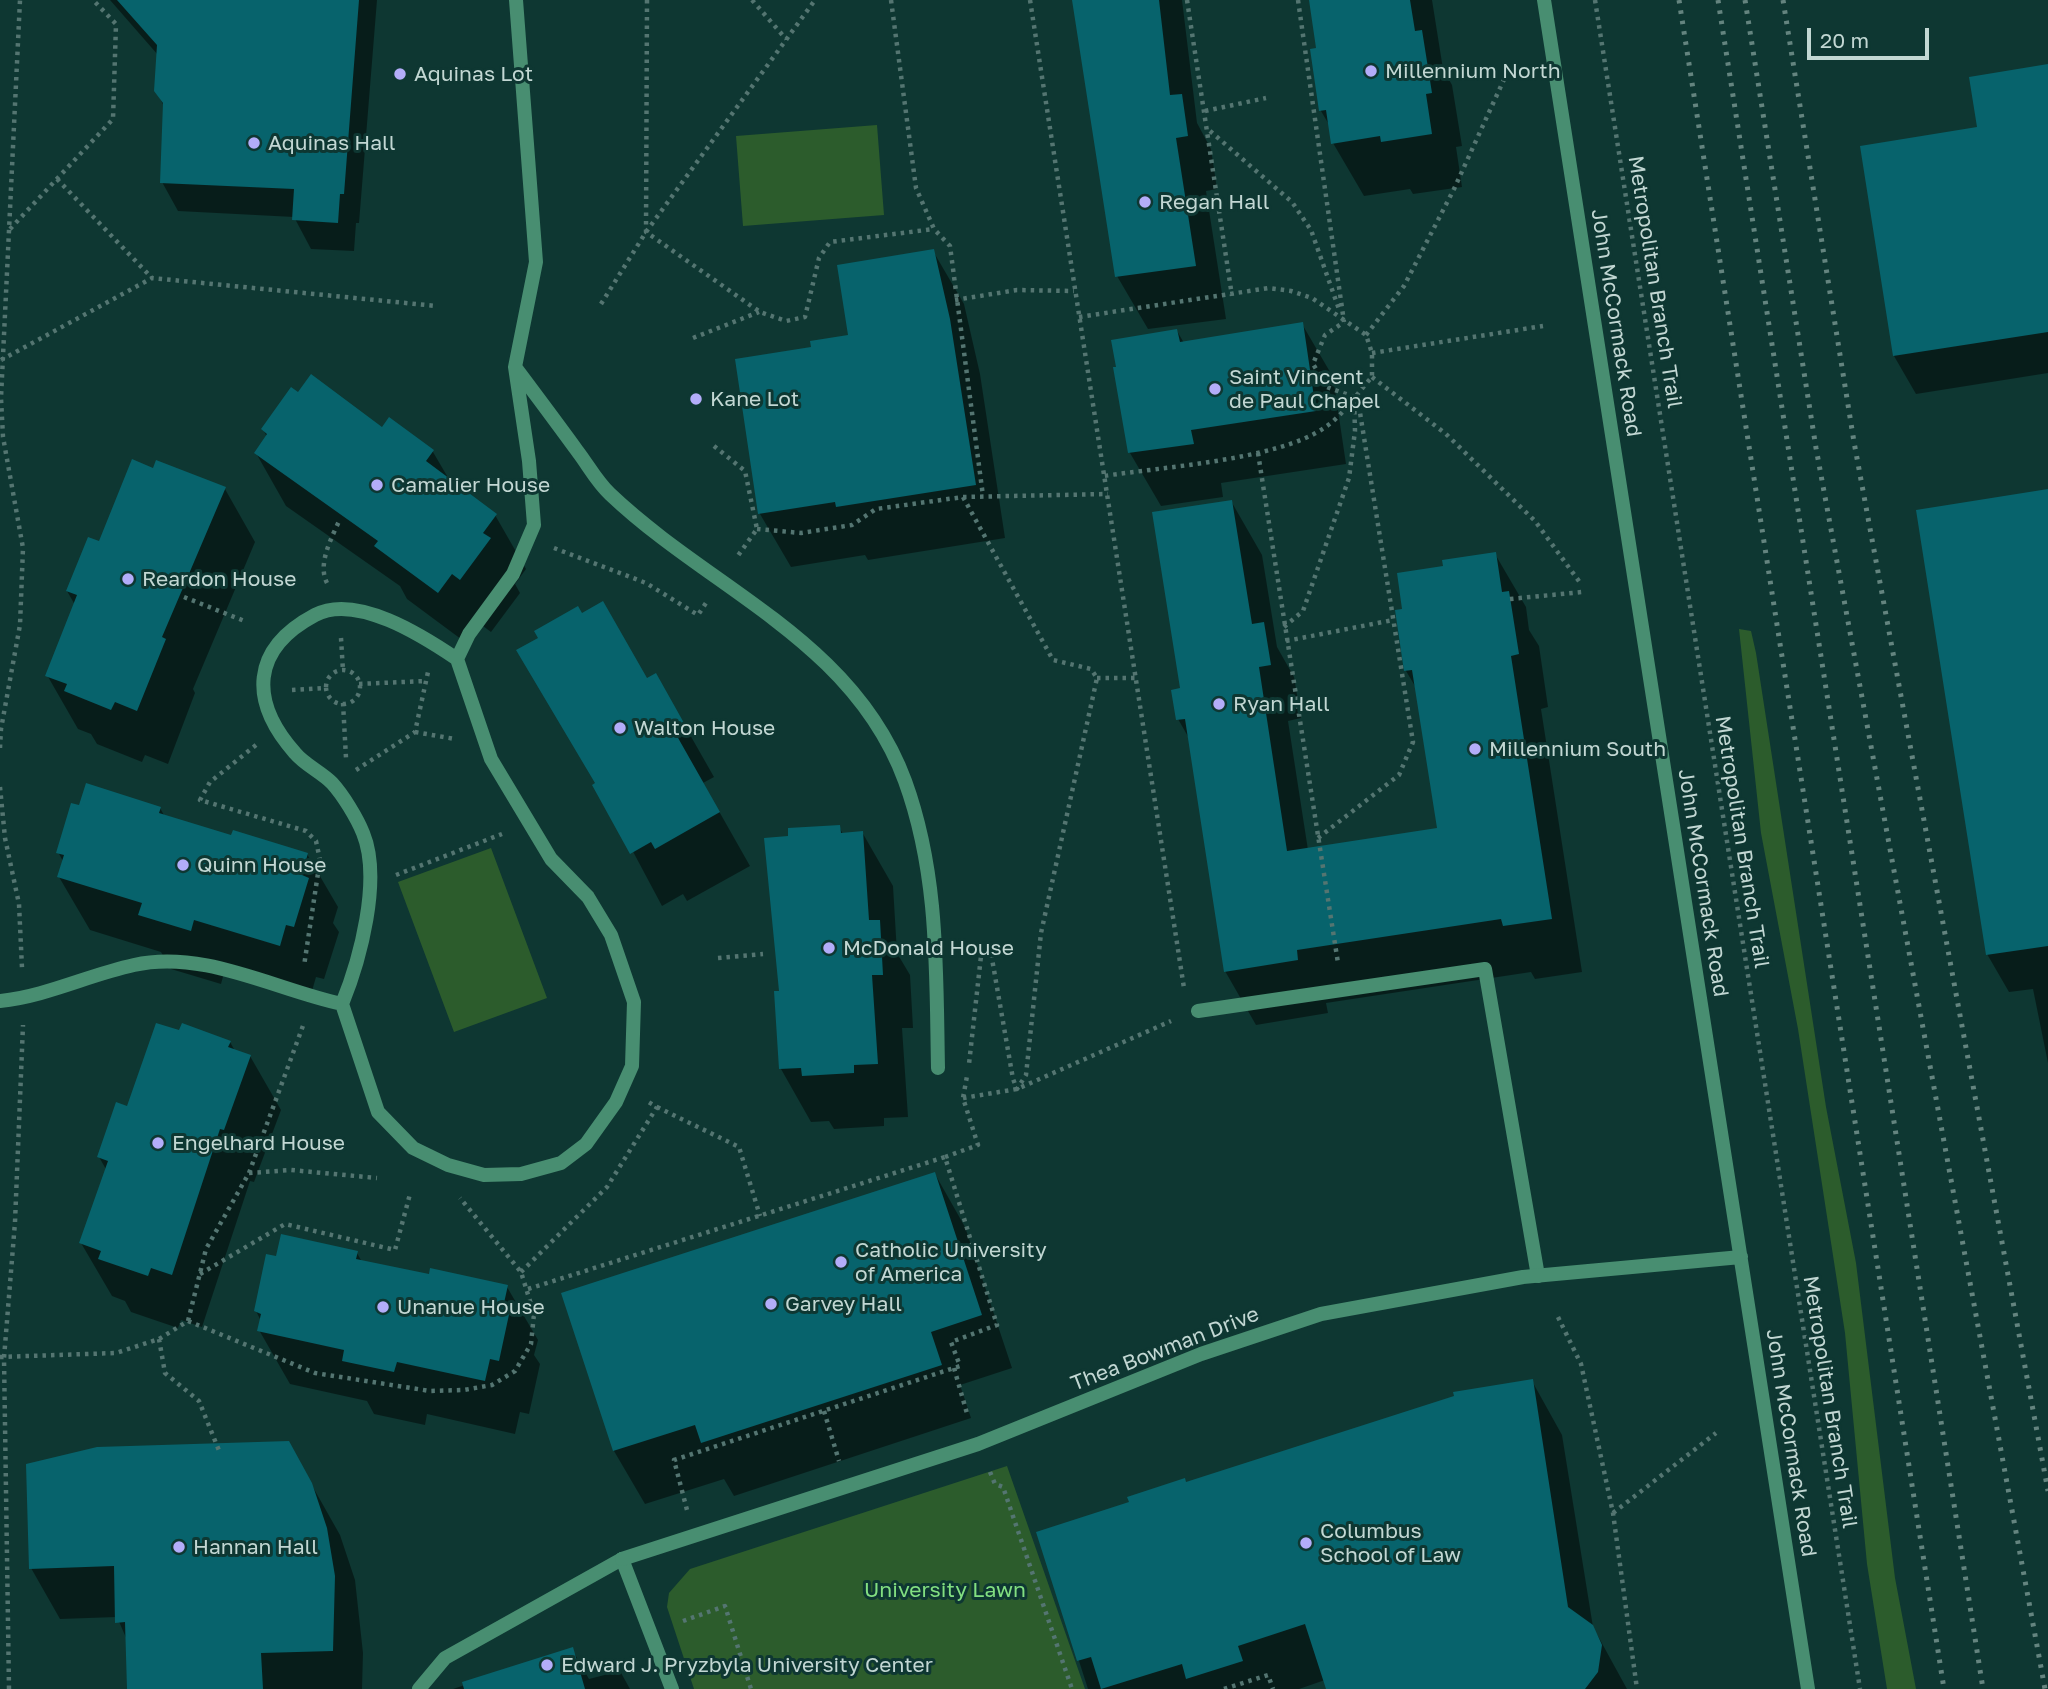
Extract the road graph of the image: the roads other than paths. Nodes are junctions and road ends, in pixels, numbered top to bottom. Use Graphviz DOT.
graph roads {
  1 [pos="516,0"];
  2 [pos="1544,0"];
  3 [pos="515,367"];
  4 [pos="457,659"];
  5 [pos="0,1001"];
  6 [pos="342,1004"];
  7 [pos="1198,1011"];
  8 [pos="938,1068"];
  9 [pos="1741,1257"];
  10 [pos="1538,1276"];
  11 [pos="622,1559"];
  12 [pos="419,1689"];
  13 [pos="672,1689"];
  14 [pos="1808,1689"];
  1 -- 3 [label="street"];
  2 -- 9 [label="street, John McCormack Road"];
  3 -- 4 [label="street"];
  3 -- 8 [label="street"];
  4 -- 6 [label="street"];
  4 -- 6 [label="street"];
  5 -- 6 [label="street"];
  7 -- 10 [label="street"];
  9 -- 10 [label="street, Thea Bowman Drive"];
  9 -- 14 [label="street, John McCormack Road"];
  10 -- 11 [label="street, Thea Bowman Drive"];
  11 -- 12 [label="street, Thea Bowman Drive"];
  11 -- 13 [label="street"];
}
